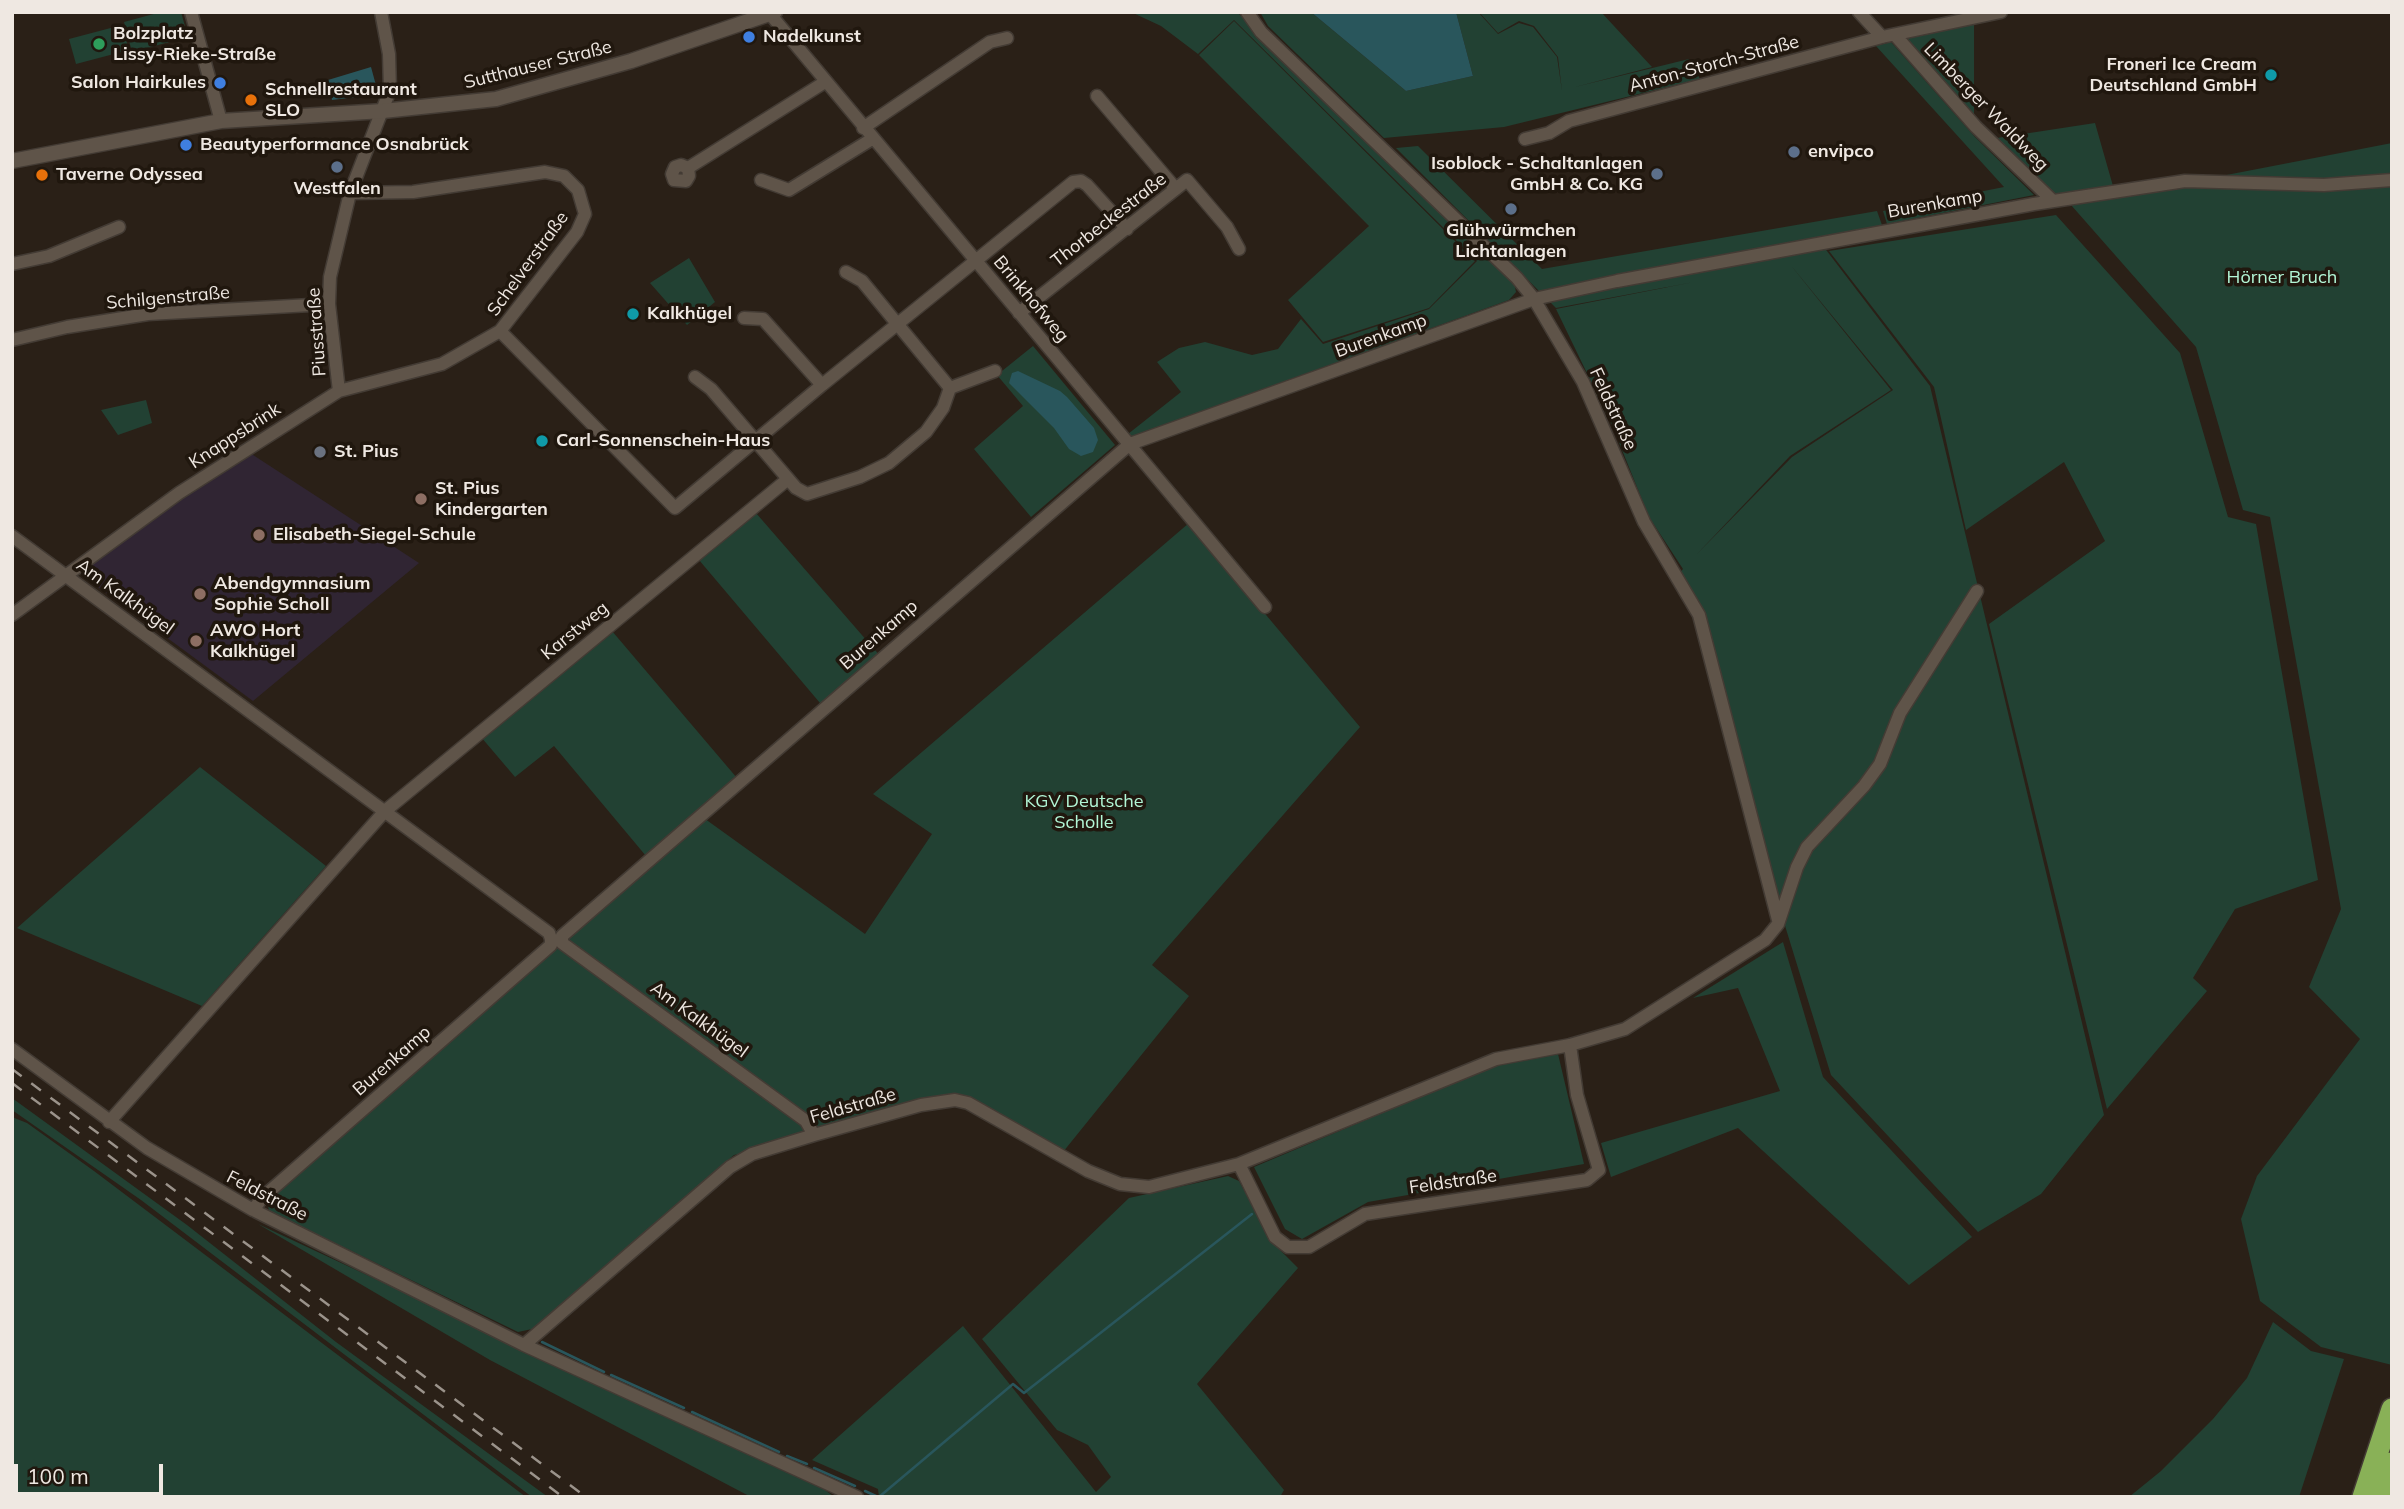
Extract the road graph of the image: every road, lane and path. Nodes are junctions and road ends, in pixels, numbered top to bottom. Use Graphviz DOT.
graph roads {
  1 [pos="191,12"];
  2 [pos="381,12"];
  3 [pos="1247,12"];
  4 [pos="1859,12"];
  5 [pos="2001,12"];
  6 [pos="772,13"];
  7 [pos="1888,36"];
  8 [pos="1007,38"];
  9 [pos="825,82"];
  10 [pos="1097,96"];
  11 [pos="383,111"];
  12 [pos="221,121"];
  13 [pos="863,128"];
  14 [pos="872,139"];
  15 [pos="1525,139"];
  16 [pos="12,161"];
  17 [pos="688,169"];
  18 [pos="761,180"];
  19 [pos="2392,180"];
  20 [pos="1177,189"];
  21 [pos="350,193"];
  22 [pos="2053,201"];
  23 [pos="119,227"];
  24 [pos="1127,229"];
  25 [pos="1239,249"];
  26 [pos="975,260"];
  27 [pos="12,264"];
  28 [pos="846,272"];
  29 [pos="1534,299"];
  30 [pos="329,304"];
  31 [pos="1019,313"];
  32 [pos="744,318"];
  33 [pos="898,323"];
  34 [pos="500,331"];
  35 [pos="12,340"];
  36 [pos="995,371"];
  37 [pos="695,377"];
  38 [pos="822,385"];
  39 [pos="950,388"];
  40 [pos="339,391"];
  41 [pos="756,442"];
  42 [pos="1130,444"];
  43 [pos="788,479"];
  44 [pos="12,536"];
  45 [pos="67,576"];
  46 [pos="1977,592"];
  47 [pos="1265,607"];
  48 [pos="12,615"];
  49 [pos="384,811"];
  50 [pos="1778,920"];
  51 [pos="557,937"];
  52 [pos="1570,1045"];
  53 [pos="12,1049"];
  54 [pos="109,1122"];
  55 [pos="814,1135"];
  56 [pos="1239,1164"];
  57 [pos="253,1210"];
  58 [pos="524,1345"];
  59 [pos="2392,1409"];
  60 [pos="2392,1463"];
  61 [pos="857,1497"];
  62 [pos="2363,1497"];
  63 [pos="2380,1497"];
  1 -- 12 [label="street"];
  2 -- 11 [label="street, Piusstraße"];
  3 -- 29 [label="street, Feldstraße"];
  4 -- 7 [label="street"];
  5 -- 7 [label="street, Anton-Storch-Straße"];
  6 -- 9 [label="street, Brinkhofweg"];
  6 -- 11 [label="street, Sutthauser Straße"];
  7 -- 15 [label="street, Anton-Storch-Straße"];
  7 -- 22 [label="street, Limberger Waldweg"];
  8 -- 13 [label="street"];
  9 -- 13 [label="street, Brinkhofweg"];
  9 -- 17 [label="street"];
  10 -- 20 [label="street"];
  11 -- 12 [label="street, Sutthauser Straße"];
  11 -- 21 [label="street, Piusstraße"];
  12 -- 16 [label="street, Sutthauser Straße"];
  13 -- 14 [label="street, Brinkhofweg"];
  14 -- 18 [label="street"];
  14 -- 26 [label="street, Brinkhofweg"];
  19 -- 22 [label="street, Burenkamp"];
  20 -- 24 [label="street, Thorbeckestraße"];
  20 -- 25 [label="street, Thorbeckestraße"];
  21 -- 30 [label="street, Piusstraße"];
  21 -- 34 [label="street, Schelverstraße"];
  22 -- 29 [label="street, Burenkamp"];
  23 -- 27 [label="street"];
  24 -- 26 [label="street"];
  24 -- 31 [label="street, Thorbeckestraße"];
  26 -- 31 [label="street, Brinkhofweg"];
  26 -- 33 [label="street"];
  28 -- 33 [label="street"];
  29 -- 42 [label="street, Burenkamp"];
  29 -- 50 [label="street, Feldstraße"];
  30 -- 35 [label="street, Schilgenstraße"];
  30 -- 40 [label="street, Piusstraße"];
  31 -- 42 [label="street, Brinkhofweg"];
  32 -- 38 [label="street"];
  33 -- 38 [label="street"];
  33 -- 39 [label="street"];
  34 -- 40 [label="street, Knappsbrink"];
  34 -- 41 [label="street, Schelverstraße"];
  36 -- 39 [label="street"];
  37 -- 41 [label="street"];
  38 -- 41 [label="street"];
  39 -- 43 [label="street"];
  40 -- 45 [label="street, Knappsbrink"];
  41 -- 43 [label="street"];
  42 -- 47 [label="street, Brinkhofweg"];
  42 -- 51 [label="street, Burenkamp"];
  43 -- 49 [label="street, Karstweg"];
  44 -- 45 [label="street, Am Kalkhügel"];
  45 -- 48 [label="street, Knappsbrink"];
  45 -- 49 [label="street, Am Kalkhügel"];
  46 -- 50 [label="street, Feldstraße"];
  49 -- 51 [label="street, Am Kalkhügel"];
  49 -- 54 [label="street"];
  50 -- 52 [label="street, Feldstraße"];
  51 -- 55 [label="street, Am Kalkhügel"];
  51 -- 57 [label="street, Burenkamp"];
  52 -- 56 [label="street, Feldstraße"];
  52 -- 56 [label="street, Feldstraße"];
  53 -- 54 [label="street, Feldstraße"];
  54 -- 57 [label="street, Feldstraße"];
  55 -- 56 [label="street, Feldstraße"];
  55 -- 58 [label="street, Feldstraße"];
  57 -- 58 [label="street, Feldstraße"];
  58 -- 61 [label="street, Feldstraße"];
  59 -- 62 [label="highway"];
  60 -- 63 [label="highway"];
}
